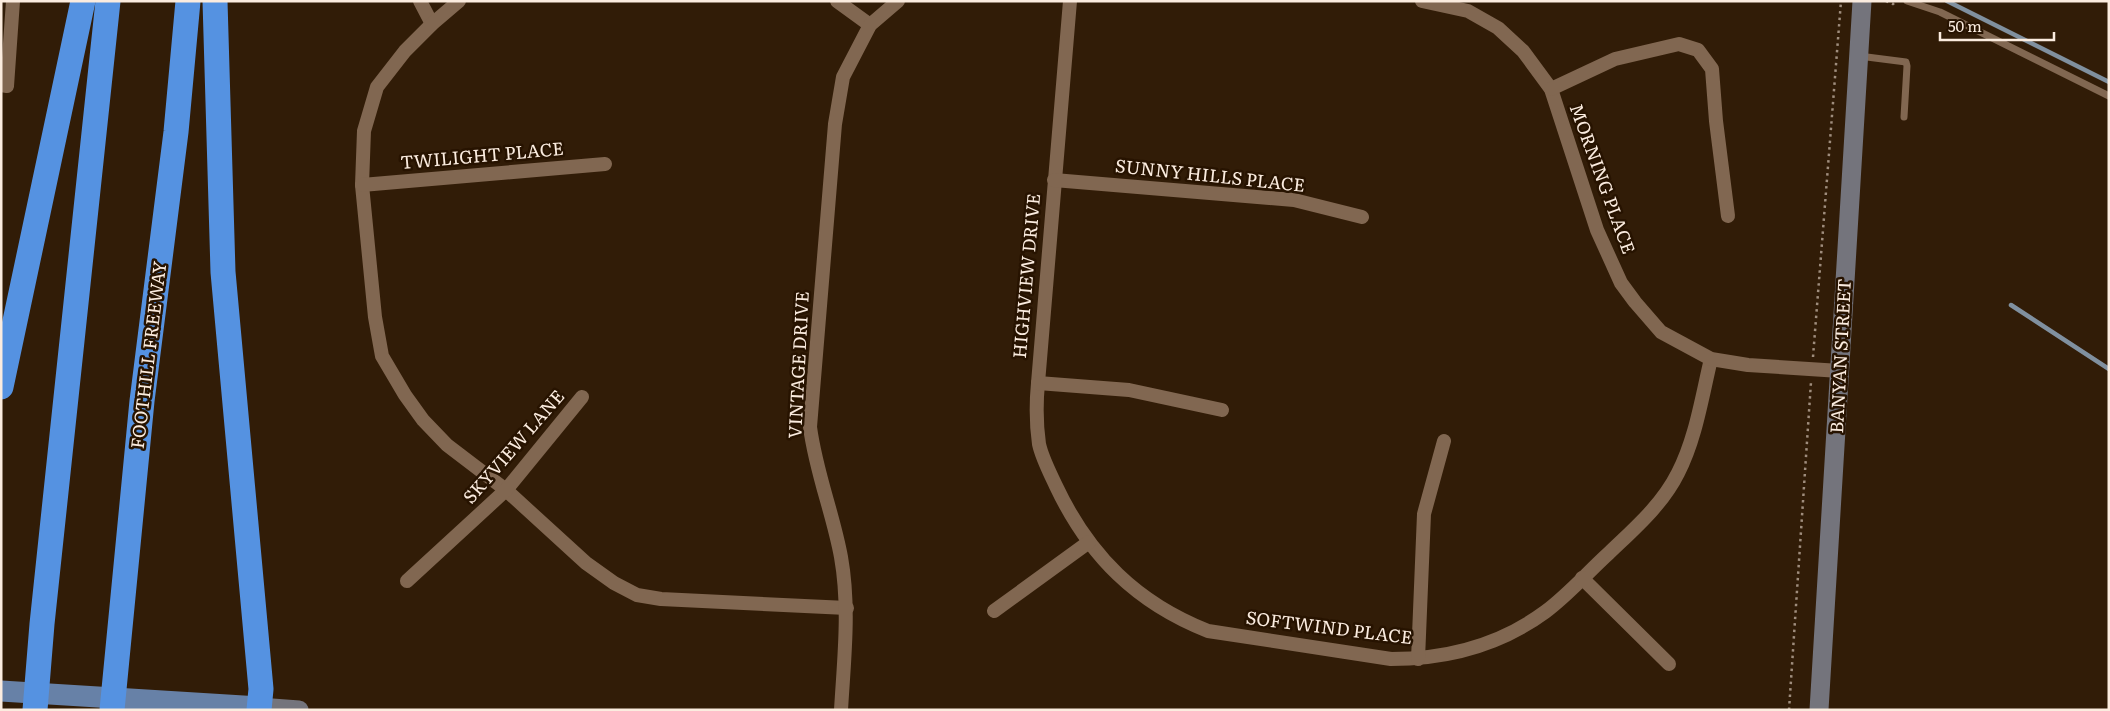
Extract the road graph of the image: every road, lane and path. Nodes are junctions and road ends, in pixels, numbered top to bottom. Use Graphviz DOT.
graph roads {
  1 [pos="13,1"];
  2 [pos="83,1"];
  3 [pos="108,1"];
  4 [pos="188,1"];
  5 [pos="216,1"];
  6 [pos="420,1"];
  7 [pos="459,1"];
  8 [pos="837,1"];
  9 [pos="898,1"];
  10 [pos="1070,1"];
  11 [pos="1422,1"];
  12 [pos="1862,1"];
  13 [pos="1886,1"];
  14 [pos="1896,1"];
  15 [pos="1907,1"];
  16 [pos="432,24"];
  17 [pos="870,25"];
  18 [pos="1859,56"];
  19 [pos="4,86"];
  20 [pos="1551,89"];
  21 [pos="2109,96"];
  22 [pos="1904,117"];
  23 [pos="605,164"];
  24 [pos="1054,180"];
  25 [pos="362,185"];
  26 [pos="1728,216"];
  27 [pos="1362,217"];
  28 [pos="1711,359"];
  29 [pos="1840,371"];
  30 [pos="1038,383"];
  31 [pos="1,387"];
  32 [pos="582,397"];
  33 [pos="1222,410"];
  34 [pos="1444,441"];
  35 [pos="506,490"];
  36 [pos="1089,542"];
  37 [pos="1582,578"];
  38 [pos="407,581"];
  39 [pos="847,608"];
  40 [pos="994,611"];
  41 [pos="1418,659"];
  42 [pos="1669,664"];
  43 [pos="1,691"];
  44 [pos="259,708"];
  45 [pos="35,710"];
  46 [pos="112,710"];
  47 [pos="299,710"];
  48 [pos="841,710"];
  49 [pos="1819,710"];
  1 -- 19 [label="street"];
  2 -- 31 [label="highway"];
  3 -- 45 [label="highway"];
  4 -- 46 [label="highway, FOOTHILL FREEWAY"];
  5 -- 44 [label="highway"];
  6 -- 16 [label="street"];
  7 -- 16 [label="street"];
  8 -- 17 [label="street"];
  9 -- 17 [label="street"];
  10 -- 24 [label="street, HIGHVIEW DRIVE"];
  11 -- 20 [label="street, MORNING PLACE"];
  12 -- 18 [label="main road, BANYAN STREET"];
  13 -- 14 [label="path"];
  15 -- 21 [label="lane"];
  16 -- 25 [label="street"];
  17 -- 39 [label="street, VINTAGE DRIVE"];
  18 -- 22 [label="lane"];
  18 -- 29 [label="main road, BANYAN STREET"];
  20 -- 26 [label="street"];
  20 -- 28 [label="street, MORNING PLACE"];
  23 -- 25 [label="street, TWILIGHT PLACE"];
  24 -- 27 [label="street, SUNNY HILLS PLACE"];
  24 -- 30 [label="street, HIGHVIEW DRIVE"];
  25 -- 35 [label="street"];
  28 -- 29 [label="street, MORNING PLACE"];
  28 -- 37 [label="street, SOFTWIND PLACE"];
  29 -- 49 [label="main road, BANYAN STREET"];
  30 -- 33 [label="street"];
  30 -- 36 [label="street, HIGHVIEW DRIVE"];
  32 -- 35 [label="street, SKYVIEW LANE"];
  34 -- 41 [label="street"];
  35 -- 38 [label="street, SKYVIEW LANE"];
  35 -- 39 [label="street"];
  36 -- 40 [label="street"];
  36 -- 41 [label="street, SOFTWIND PLACE"];
  37 -- 41 [label="street, SOFTWIND PLACE"];
  37 -- 42 [label="street"];
  39 -- 48 [label="street, VINTAGE DRIVE"];
  43 -- 44 [label="main road"];
  44 -- 47 [label="main road"];
}
